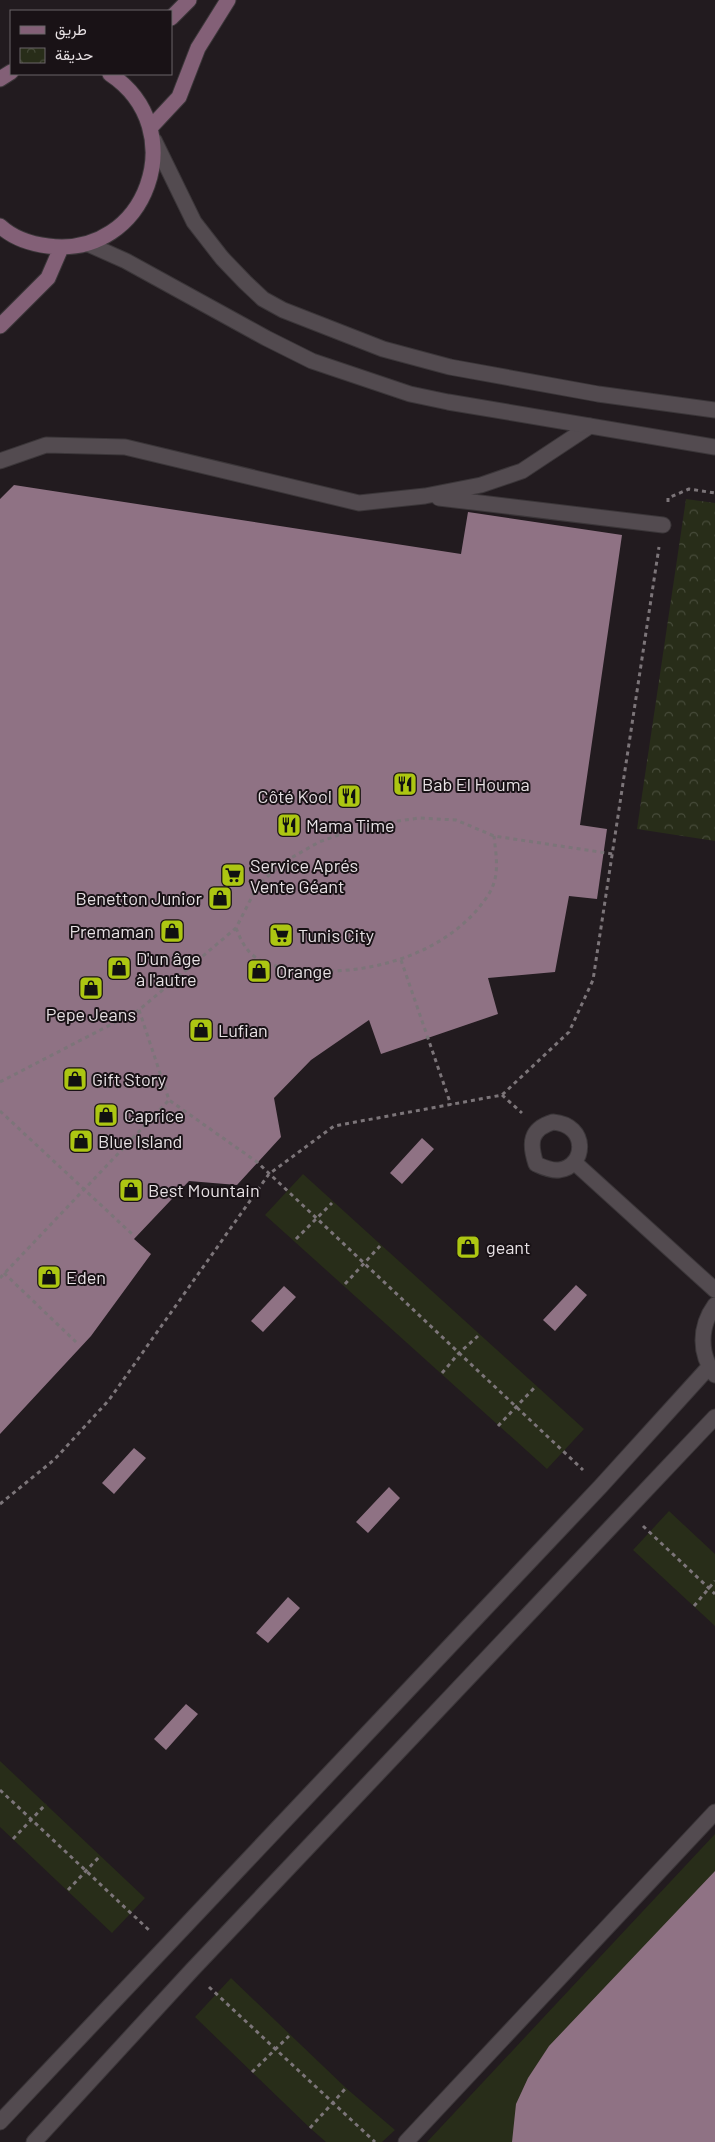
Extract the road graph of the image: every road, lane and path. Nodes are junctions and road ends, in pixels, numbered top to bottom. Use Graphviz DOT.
graph roads {
  1 [pos="190,0"];
  2 [pos="228,0"];
  3 [pos="172,17"];
  4 [pos="112,75"];
  5 [pos="152,134"];
  6 [pos="0,226"];
  7 [pos="88,244"];
  8 [pos="61,248"];
  9 [pos="0,326"];
  10 [pos="715,410"];
  11 [pos="590,426"];
  12 [pos="715,447"];
  13 [pos="0,460"];
  14 [pos="715,493"];
  15 [pos="425,496"];
  16 [pos="662,525"];
  17 [pos="494,836"];
  18 [pos="613,854"];
  19 [pos="236,928"];
  20 [pos="401,960"];
  21 [pos="139,1010"];
  22 [pos="0,1082"];
  23 [pos="169,1100"];
  24 [pos="451,1105"];
  25 [pos="0,1111"];
  26 [pos="574,1162"];
  27 [pos="269,1174"];
  28 [pos="84,1189"];
  29 [pos="332,1203"];
  30 [pos="316,1218"];
  31 [pos="132,1234"];
  32 [pos="296,1238"];
  33 [pos="380,1246"];
  34 [pos="363,1263"];
  35 [pos="4,1273"];
  36 [pos="0,1278"];
  37 [pos="345,1284"];
  38 [pos="715,1290"];
  39 [pos="715,1305"];
  40 [pos="478,1336"];
  41 [pos="76,1342"];
  42 [pos="459,1353"];
  43 [pos="712,1372"];
  44 [pos="442,1373"];
  45 [pos="536,1386"];
  46 [pos="516,1406"];
  47 [pos="715,1417"];
  48 [pos="498,1426"];
  49 [pos="601,1486"];
  50 [pos="0,1504"];
  51 [pos="626,1510"];
  52 [pos="715,1581"];
  53 [pos="708,1588"];
  54 [pos="715,1594"];
  55 [pos="694,1606"];
  56 [pos="46,1804"];
  57 [pos="715,1812"];
  58 [pos="13,1839"];
  59 [pos="100,1856"];
  60 [pos="68,1890"];
  61 [pos="289,2036"];
  62 [pos="252,2072"];
  63 [pos="346,2088"];
  64 [pos="0,2122"];
  65 [pos="310,2128"];
  66 [pos="34,2142"];
  67 [pos="406,2142"];
  1 -- 3 [label="street"];
  2 -- 5 [label="street"];
  4 -- 5 [label="street"];
  5 -- 7 [label="street"];
  5 -- 10 [label="street"];
  6 -- 8 [label="street"];
  7 -- 8 [label="street"];
  7 -- 11 [label="street"];
  8 -- 9 [label="street"];
  11 -- 12 [label="street"];
  11 -- 15 [label="street"];
  13 -- 15 [label="street"];
  14 -- 16 [label="path"];
  15 -- 16 [label="street"];
  16 -- 18 [label="path"];
  17 -- 18 [label="path"];
  17 -- 19 [label="path"];
  17 -- 20 [label="path"];
  18 -- 24 [label="path"];
  19 -- 20 [label="path"];
  19 -- 21 [label="path"];
  20 -- 24 [label="path"];
  21 -- 22 [label="path"];
  21 -- 23 [label="path"];
  23 -- 27 [label="path"];
  23 -- 28 [label="path"];
  24 -- 27 [label="path"];
  25 -- 28 [label="path"];
  26 -- 38 [label="street"];
  27 -- 30 [label="path"];
  27 -- 50 [label="path"];
  28 -- 31 [label="path"];
  28 -- 35 [label="path"];
  29 -- 30 [label="path"];
  30 -- 32 [label="path"];
  30 -- 34 [label="path"];
  33 -- 34 [label="path"];
  34 -- 37 [label="path"];
  34 -- 42 [label="path"];
  35 -- 36 [label="path"];
  35 -- 41 [label="path"];
  39 -- 43 [label="street"];
  40 -- 42 [label="path"];
  42 -- 44 [label="path"];
  42 -- 46 [label="path"];
  43 -- 49 [label="street"];
  45 -- 46 [label="path"];
  46 -- 48 [label="path"];
  46 -- 49 [label="path"];
  47 -- 51 [label="street"];
  49 -- 64 [label="street"];
  51 -- 53 [label="path"];
  51 -- 66 [label="street"];
  52 -- 53 [label="path"];
  53 -- 54 [label="path"];
  53 -- 55 [label="path"];
  56 -- 58 [label="path"];
  57 -- 67 [label="street"];
  59 -- 60 [label="path"];
  61 -- 62 [label="path"];
  63 -- 65 [label="path"];
}
